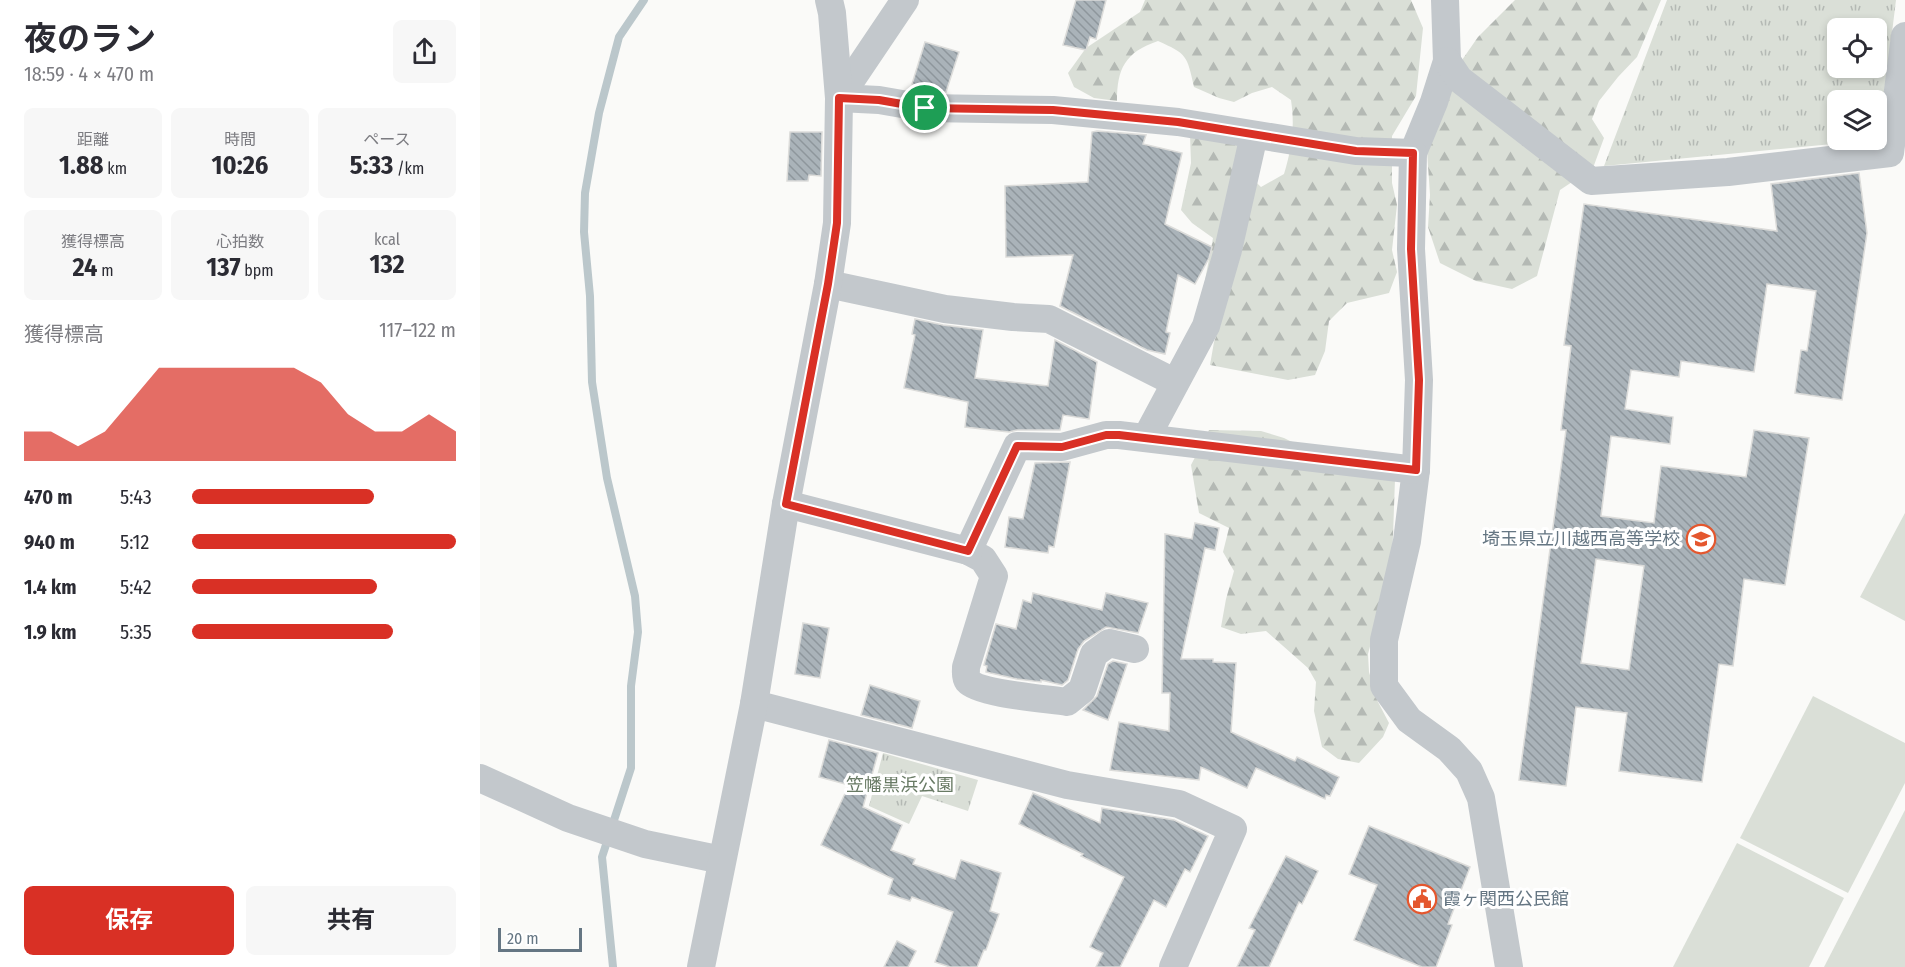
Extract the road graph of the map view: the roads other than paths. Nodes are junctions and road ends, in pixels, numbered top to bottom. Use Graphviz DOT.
graph roads {
  1 [pos="829,0"];
  2 [pos="905,0"];
  3 [pos="1445,0"];
  4 [pos="1905,36"];
  5 [pos="1447,61"];
  6 [pos="839,98"];
  7 [pos="1254,135"];
  8 [pos="1413,153"];
  9 [pos="828,284"];
  10 [pos="1174,382"];
  11 [pos="1146,438"];
  12 [pos="1416,470"];
  13 [pos="786,504"];
  14 [pos="968,551"];
  15 [pos="1135,649"];
  16 [pos="754,704"];
  17 [pos="480,778"];
  18 [pos="722,860"];
  19 [pos="701,967"];
  20 [pos="1173,967"];
  21 [pos="1509,967"];
  1 -- 6 [label="street"];
  2 -- 6 [label="street"];
  3 -- 5 [label="street"];
  4 -- 5 [label="street"];
  5 -- 8 [label="street"];
  6 -- 7 [label="street"];
  6 -- 9 [label="street"];
  7 -- 8 [label="street"];
  7 -- 10 [label="street"];
  8 -- 12 [label="street"];
  9 -- 10 [label="street"];
  9 -- 13 [label="street"];
  10 -- 11 [label="street"];
  11 -- 12 [label="street"];
  11 -- 14 [label="street"];
  12 -- 21 [label="street"];
  13 -- 14 [label="street"];
  13 -- 16 [label="street"];
  14 -- 15 [label="street"];
  16 -- 18 [label="street"];
  16 -- 20 [label="street"];
  17 -- 18 [label="street"];
  18 -- 19 [label="street"];
}
